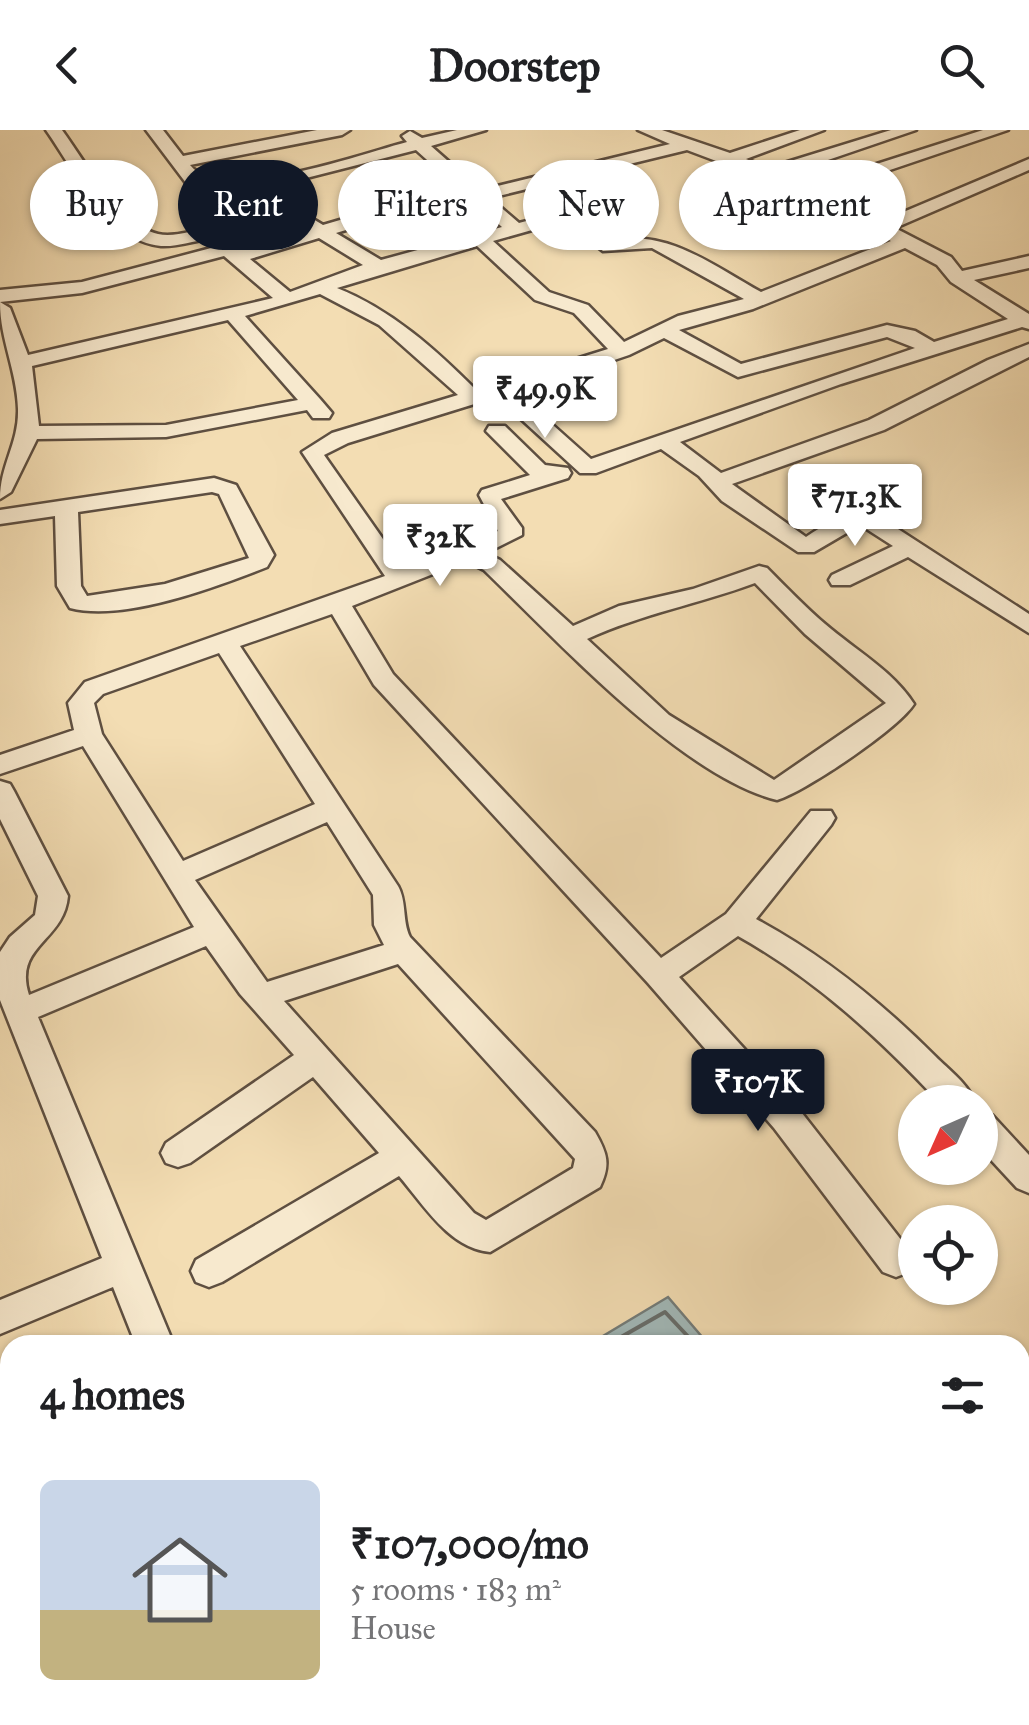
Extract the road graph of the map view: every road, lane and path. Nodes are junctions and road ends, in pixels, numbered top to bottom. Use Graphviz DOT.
graph roads {
  1 [pos="54,130"];
  2 [pos="154,130"];
  3 [pos="342,130"];
  4 [pos="404,130"];
  5 [pos="478,130"];
  6 [pos="646,130"];
  7 [pos="713,130"];
  8 [pos="816,130"];
  9 [pos="908,130"];
  10 [pos="991,131"];
  11 [pos="684,142"];
  12 [pos="419,144"];
  13 [pos="1029,151"];
  14 [pos="730,159"];
  15 [pos="189,160"];
  16 [pos="437,160"];
  17 [pos="823,160"];
  18 [pos="904,160"];
  19 [pos="178,161"];
  20 [pos="318,170"];
  21 [pos="1025,170"];
  22 [pos="503,185"];
  23 [pos="906,218"];
  24 [pos="503,219"];
  25 [pos="338,227"];
  26 [pos="514,228"];
  27 [pos="318,229"];
  28 [pos="322,231"];
  29 [pos="503,231"];
  30 [pos="906,241"];
  31 [pos="1029,242"];
  32 [pos="436,250"];
  33 [pos="492,250"];
  34 [pos="883,250"];
  35 [pos="232,254"];
  36 [pos="1029,254"];
  37 [pos="1029,262"];
  38 [pos="378,266"];
  39 [pos="958,278"];
  40 [pos="324,289"];
  41 [pos="0,296"];
  42 [pos="287,300"];
  43 [pos="755,301"];
  44 [pos="0,308"];
  45 [pos="233,314"];
  46 [pos="1027,322"];
  47 [pos="664,330"];
  48 [pos="622,350"];
  49 [pos="932,350"];
  50 [pos="1029,350"];
  51 [pos="20,364"];
  52 [pos="502,390"];
  53 [pos="472,398"];
  54 [pos="314,403"];
  55 [pos="0,421"];
  56 [pos="28,425"];
  57 [pos="497,431"];
  58 [pos="340,438"];
  59 [pos="664,442"];
  60 [pos="588,468"];
  61 [pos="554,474"];
  62 [pos="716,482"];
  63 [pos="0,492"];
  64 [pos="66,510"];
  65 [pos="0,517"];
  66 [pos="806,547"];
  67 [pos="910,547"];
  68 [pos="468,553"];
  69 [pos="759,573"];
  70 [pos="400,579"];
  71 [pos="841,580"];
  72 [pos="338,604"];
  73 [pos="1029,625"];
  74 [pos="568,638"];
  75 [pos="225,643"];
  76 [pos="90,734"];
  77 [pos="0,765"];
  78 [pos="0,791"];
  79 [pos="330,809"];
  80 [pos="821,818"];
  81 [pos="14,852"];
  82 [pos="178,875"];
  83 [pos="737,922"];
  84 [pos="213,931"];
  85 [pos="404,950"];
  86 [pos="659,975"];
  87 [pos="260,996"];
  88 [pos="19,1012"];
  89 [pos="315,1058"];
  90 [pos="943,1085"];
  91 [pos="998,1144"];
  92 [pos="178,1152"];
  93 [pos="402,1157"];
  94 [pos="1029,1178"];
  95 [pos="896,1262"];
  96 [pos="123,1266"];
  97 [pos="209,1271"];
  98 [pos="0,1318"];
  99 [pos="151,1335"];
  1 -- 35 [label="street"];
  2 -- 19 [label="street"];
  3 -- 15 [label="street"];
  4 -- 12 [label="street"];
  5 -- 12 [label="street"];
  6 -- 11 [label="street"];
  7 -- 11 [label="street"];
  8 -- 14 [label="street"];
  9 -- 17 [label="street"];
  10 -- 13 [label="street"];
  10 -- 18 [label="street"];
  11 -- 14 [label="street"];
  11 -- 22 [label="street"];
  12 -- 16 [label="street"];
  12 -- 20 [label="street"];
  21 -- 23 [label="street"];
  24 -- 26 [label="street"];
  25 -- 28 [label="street"];
  26 -- 29 [label="street"];
  26 -- 43 [label="street"];
  27 -- 28 [label="street"];
  28 -- 35 [label="street"];
  28 -- 38 [label="street"];
  30 -- 39 [label="street"];
  31 -- 36 [label="street"];
  32 -- 38 [label="street"];
  33 -- 48 [label="street"];
  34 -- 43 [label="street"];
  35 -- 41 [label="street"];
  35 -- 42 [label="street"];
  37 -- 39 [label="street"];
  38 -- 40 [label="street"];
  39 -- 46 [label="street"];
  40 -- 42 [label="street"];
  40 -- 53 [label="street"];
  42 -- 45 [label="street"];
  43 -- 47 [label="street"];
  44 -- 51 [label="street"];
  45 -- 51 [label="street"];
  45 -- 54 [label="street"];
  46 -- 49 [label="street"];
  47 -- 48 [label="street"];
  47 -- 49 [label="street"];
  48 -- 52 [label="street"];
  49 -- 59 [label="street"];
  50 -- 62 [label="street"];
  51 -- 56 [label="street"];
  52 -- 53 [label="street"];
  52 -- 60 [label="street"];
  53 -- 58 [label="street"];
  54 -- 56 [label="street"];
  54 -- 58 [label="street"];
  55 -- 56 [label="street"];
  56 -- 63 [label="street"];
  57 -- 61 [label="street"];
  58 -- 70 [label="street"];
  59 -- 60 [label="street"];
  59 -- 62 [label="street"];
  60 -- 61 [label="street"];
  61 -- 68 [label="street"];
  62 -- 66 [label="street"];
  64 -- 64 [label="street"];
  64 -- 65 [label="street"];
  66 -- 67 [label="street"];
  66 -- 69 [label="street"];
  67 -- 71 [label="street"];
  67 -- 73 [label="street"];
  68 -- 70 [label="street"];
  68 -- 74 [label="street"];
  69 -- 74 [label="street"];
  69 -- 74 [label="street"];
  70 -- 72 [label="street"];
  72 -- 75 [label="street"];
  72 -- 86 [label="street"];
  75 -- 76 [label="street"];
  75 -- 79 [label="street"];
  76 -- 77 [label="street"];
  76 -- 82 [label="street"];
  78 -- 81 [label="street"];
  79 -- 82 [label="street"];
  79 -- 85 [label="street"];
  80 -- 83 [label="street"];
  81 -- 88 [label="street"];
  82 -- 84 [label="street"];
  83 -- 86 [label="street"];
  83 -- 90 [label="street"];
  84 -- 87 [label="street"];
  84 -- 88 [label="street"];
  85 -- 87 [label="street"];
  85 -- 93 [label="street"];
  86 -- 95 [label="street"];
  87 -- 89 [label="street"];
  88 -- 96 [label="street"];
  89 -- 92 [label="street"];
  89 -- 93 [label="street"];
  91 -- 94 [label="street"];
  93 -- 97 [label="street"];
  96 -- 98 [label="street"];
  96 -- 99 [label="street"];
}
